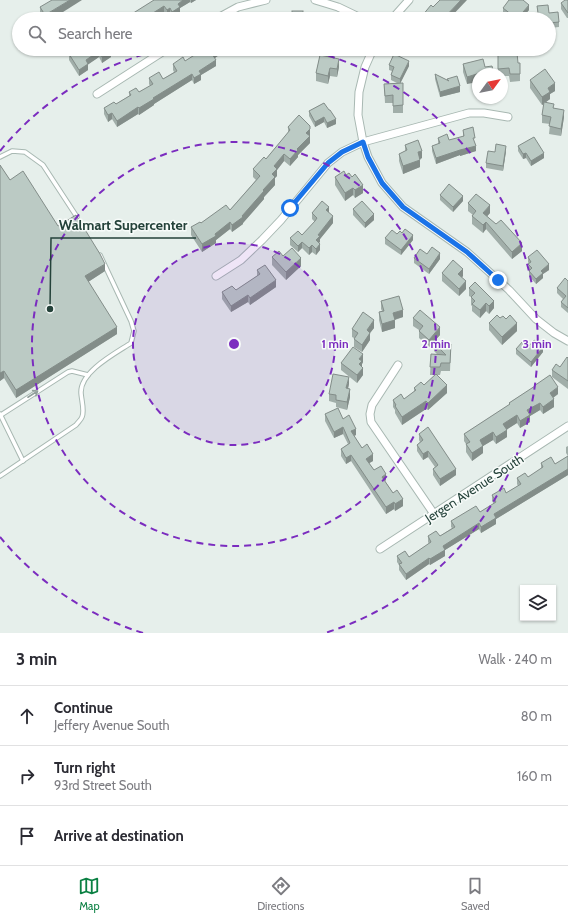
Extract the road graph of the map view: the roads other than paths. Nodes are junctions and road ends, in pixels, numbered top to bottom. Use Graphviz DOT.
graph roads {
  1 [pos="266,0"];
  2 [pos="315,0"];
  3 [pos="410,0"];
  4 [pos="229,12"];
  5 [pos="348,12"];
  6 [pos="399,12"];
  7 [pos="156,56"];
  8 [pos="370,56"];
  9 [pos="97,94"];
  10 [pos="508,117"];
  11 [pos="363,142"];
  12 [pos="0,157"];
  13 [pos="77,218"];
  14 [pos="98,252"];
  15 [pos="216,276"];
  16 [pos="568,341"];
  17 [pos="398,365"];
  18 [pos="88,375"];
  19 [pos="0,415"];
  20 [pos="568,426"];
  21 [pos="23,461"];
  22 [pos="0,476"];
  23 [pos="434,514"];
  24 [pos="380,549"];
  1 -- 4 [label="street"];
  2 -- 5 [label="street"];
  3 -- 6 [label="street"];
  7 -- 9 [label="street"];
  8 -- 11 [label="street"];
  10 -- 11 [label="street"];
  11 -- 15 [label="street"];
  11 -- 16 [label="street"];
  12 -- 13 [label="lane"];
  14 -- 18 [label="lane"];
  17 -- 23 [label="street"];
  19 -- 18 [label="lane, one-way"];
  18 -- 21 [label="lane"];
  19 -- 21 [label="lane"];
  20 -- 23 [label="street, Jergen Avenue South"];
  21 -- 22 [label="lane"];
  23 -- 24 [label="street, Jergen Avenue South"];
}
